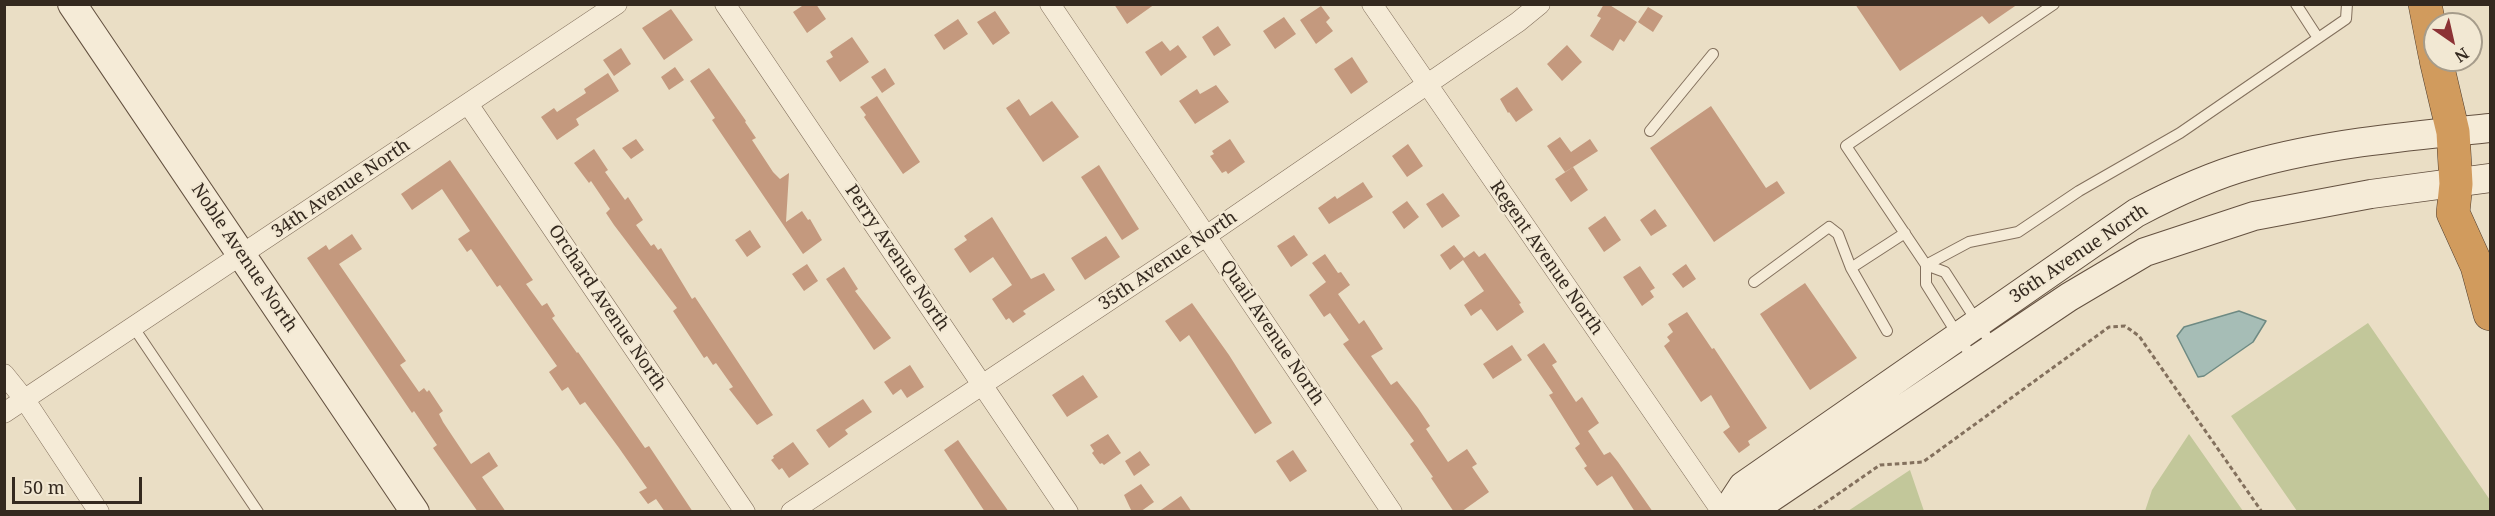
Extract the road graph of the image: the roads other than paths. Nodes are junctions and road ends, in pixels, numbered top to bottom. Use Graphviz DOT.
graph roads {
  1 [pos="72,4"];
  2 [pos="617,4"];
  3 [pos="725,4"];
  4 [pos="1050,4"];
  5 [pos="1372,4"];
  6 [pos="1540,4"];
  7 [pos="2054,4"];
  8 [pos="2296,4"];
  9 [pos="2347,4"];
  10 [pos="2318,38"];
  11 [pos="1713,54"];
  12 [pos="2439,72"];
  13 [pos="1425,84"];
  14 [pos="468,104"];
  15 [pos="2490,128"];
  16 [pos="1650,131"];
  17 [pos="2452,132"];
  18 [pos="2490,178"];
  19 [pos="2456,184"];
  20 [pos="1905,233"];
  21 [pos="1206,236"];
  22 [pos="242,255"];
  23 [pos="1926,265"];
  24 [pos="1851,268"];
  25 [pos="1754,282"];
  26 [pos="2490,314"];
  27 [pos="134,328"];
  28 [pos="1968,329"];
  29 [pos="1887,331"];
  30 [pos="1984,355"];
  31 [pos="4,375"];
  32 [pos="983,385"];
  33 [pos="25,400"];
  34 [pos="4,413"];
  35 [pos="99,512"];
  36 [pos="258,512"];
  37 [pos="415,512"];
  38 [pos="745,512"];
  39 [pos="791,512"];
  40 [pos="1068,512"];
  41 [pos="1392,512"];
  42 [pos="1722,512"];
  43 [pos="1726,512"];
  44 [pos="1734,512"];
  1 -- 22 [label="street, Noble Avenue North"];
  2 -- 14 [label="street, 34th Avenue North"];
  3 -- 32 [label="street, Perry Avenue North"];
  4 -- 21 [label="street, Quail Avenue North"];
  5 -- 13 [label="street, Regent Avenue North"];
  6 -- 13 [label="street, 35th Avenue North"];
  7 -- 20 [label="lane"];
  8 -- 10 [label="lane"];
  9 -- 10 [label="lane"];
  10 -- 23 [label="lane"];
  11 -- 16 [label="lane"];
  12 -- 17 [label="highway"];
  13 -- 21 [label="street, 35th Avenue North"];
  13 -- 42 [label="street, Regent Avenue North"];
  14 -- 22 [label="street, 34th Avenue North"];
  14 -- 38 [label="street, Orchard Avenue North"];
  15 -- 17 [label="street, 36th Avenue North"];
  17 -- 19 [label="highway"];
  17 -- 28 [label="street, 36th Avenue North"];
  18 -- 19 [label="street, 36th Avenue North"];
  19 -- 26 [label="highway"];
  19 -- 30 [label="street, 36th Avenue North"];
  20 -- 23 [label="lane"];
  20 -- 24 [label="lane"];
  21 -- 32 [label="street, 35th Avenue North"];
  21 -- 41 [label="street, Quail Avenue North"];
  22 -- 27 [label="street, 34th Avenue North"];
  22 -- 37 [label="street, Noble Avenue North"];
  23 -- 28 [label="lane"];
  23 -- 28 [label="lane"];
  24 -- 25 [label="lane"];
  24 -- 29 [label="lane"];
  27 -- 33 [label="street, 34th Avenue North"];
  27 -- 36 [label="lane"];
  28 -- 30 [label="lane"];
  28 -- 30 [label="lane"];
  28 -- 43 [label="street, 36th Avenue North"];
  30 -- 44 [label="street, 36th Avenue North"];
  31 -- 33 [label="street"];
  32 -- 39 [label="street, 35th Avenue North"];
  32 -- 40 [label="street, Perry Avenue North"];
  33 -- 34 [label="street, 34th Avenue North"];
  33 -- 35 [label="street"];
}
